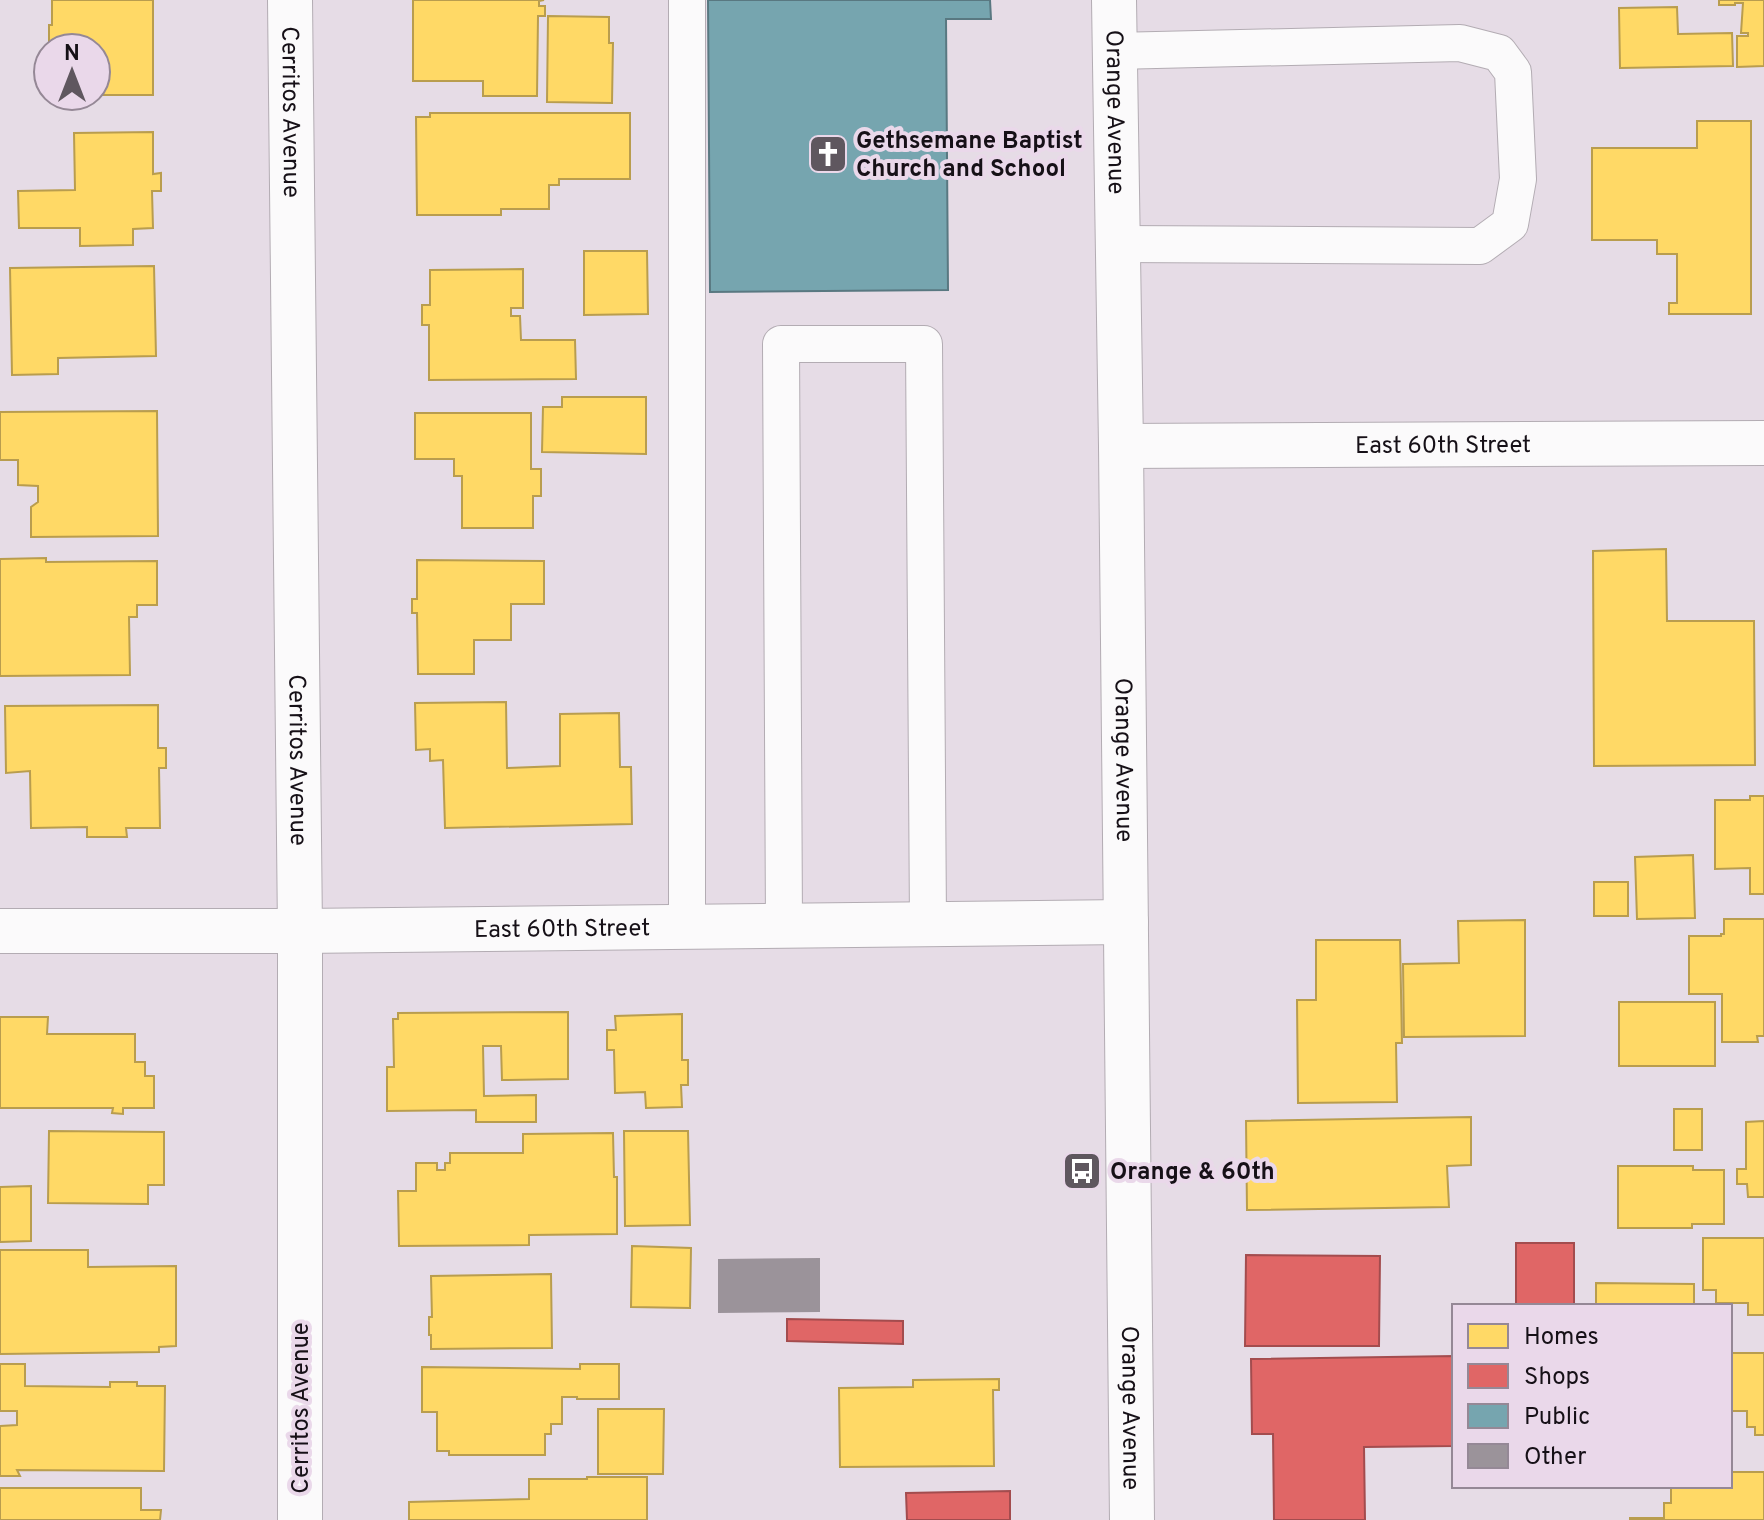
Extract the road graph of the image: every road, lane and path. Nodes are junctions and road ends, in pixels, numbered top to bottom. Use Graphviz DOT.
graph roads {
  1 [pos="290,0"];
  2 [pos="687,0"];
  3 [pos="1114,0"];
  4 [pos="1114,51"];
  5 [pos="1118,244"];
  6 [pos="1764,443"];
  7 [pos="1121,446"];
  8 [pos="1126,922"];
  9 [pos="928,923"];
  10 [pos="784,924"];
  11 [pos="687,925"];
  12 [pos="0,931"];
  13 [pos="300,931"];
  14 [pos="300,1520"];
  15 [pos="1132,1520"];
  1 -- 13 [label="street, Cerritos Avenue"];
  2 -- 11 [label="lane"];
  3 -- 4 [label="street, Orange Avenue"];
  4 -- 5 [label="street, Orange Avenue"];
  4 -- 5 [label="lane"];
  5 -- 7 [label="street, Orange Avenue"];
  6 -- 7 [label="street, East 60th Street"];
  7 -- 8 [label="street, Orange Avenue"];
  8 -- 9 [label="street, East 60th Street"];
  8 -- 15 [label="street, Orange Avenue"];
  9 -- 10 [label="street, East 60th Street"];
  9 -- 10 [label="lane"];
  10 -- 11 [label="street, East 60th Street"];
  11 -- 13 [label="street, East 60th Street"];
  12 -- 13 [label="street, East 60th Street"];
  13 -- 14 [label="street, Cerritos Avenue"];
}
